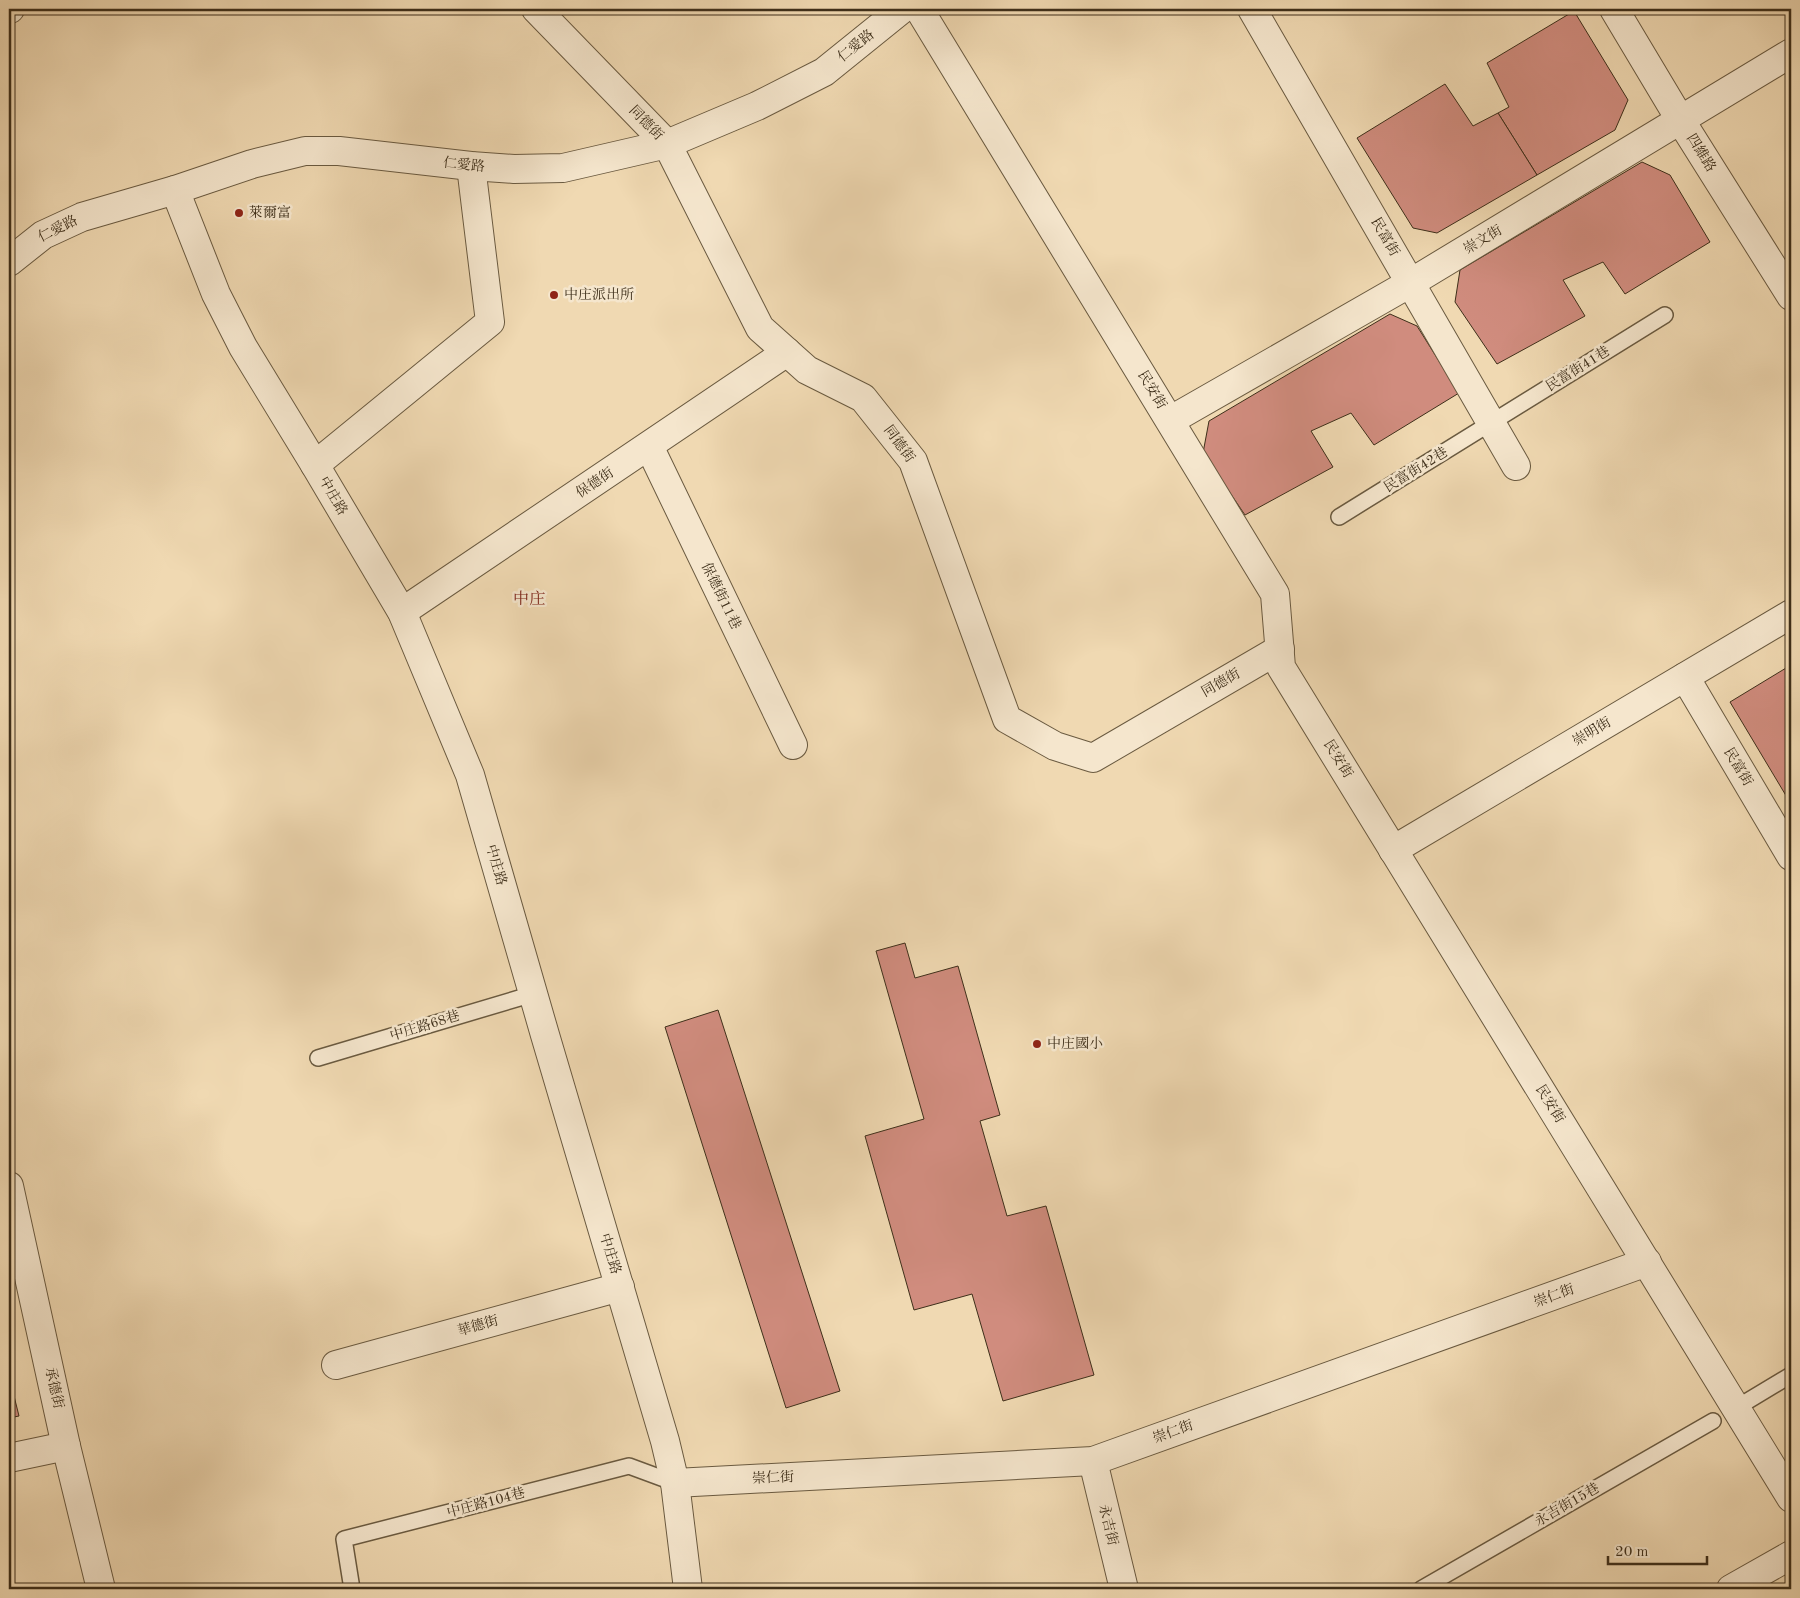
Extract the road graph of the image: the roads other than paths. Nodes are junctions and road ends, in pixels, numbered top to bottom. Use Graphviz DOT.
graph roads {
  1 [pos="536,9"];
  2 [pos="902,9"];
  3 [pos="919,9"];
  4 [pos="1254,9"];
  5 [pos="1614,9"];
  6 [pos="1791,53"];
  7 [pos="1681,121"];
  8 [pos="667,144"];
  9 [pos="471,166"];
  10 [pos="175,190"];
  11 [pos="9,262"];
  12 [pos="1412,282"];
  13 [pos="1791,296"];
  14 [pos="1665,315"];
  15 [pos="787,352"];
  16 [pos="1171,420"];
  17 [pos="1492,423"];
  18 [pos="649,446"];
  19 [pos="316,465"];
  20 [pos="1516,466"];
  21 [pos="1339,517"];
  22 [pos="402,612"];
  23 [pos="1791,614"];
  24 [pos="1280,649"];
  25 [pos="1685,677"];
  26 [pos="794,745"];
  27 [pos="1393,850"];
  28 [pos="1791,856"];
  29 [pos="533,994"];
  30 [pos="318,1058"];
  31 [pos="9,1186"];
  32 [pos="1647,1262"];
  33 [pos="620,1287"];
  34 [pos="336,1366"];
  35 [pos="1791,1375"];
  36 [pos="1725,1415"];
  37 [pos="66,1446"];
  38 [pos="9,1458"];
  39 [pos="1093,1461"];
  40 [pos="675,1483"];
  41 [pos="1791,1498"];
  42 [pos="1791,1555"];
  43 [pos="101,1589"];
  44 [pos="352,1589"];
  45 [pos="688,1589"];
  46 [pos="1124,1589"];
  47 [pos="1421,1589"];
  48 [pos="1731,1589"];
  1 -- 8 [label="street, 同德街"];
  2 -- 8 [label="street, 仁愛路"];
  3 -- 16 [label="street, 民安街"];
  4 -- 12 [label="street, 民富街"];
  5 -- 7 [label="street, 四維路"];
  6 -- 7 [label="street, 崇文街"];
  7 -- 12 [label="street, 崇文街"];
  7 -- 13 [label="street, 四維路"];
  8 -- 9 [label="street, 仁愛路"];
  8 -- 15 [label="street, 同德街"];
  9 -- 10 [label="street, 仁愛路"];
  9 -- 19 [label="street"];
  10 -- 11 [label="street, 仁愛路"];
  10 -- 19 [label="street, 中庄路"];
  12 -- 16 [label="street, 崇文街"];
  12 -- 17 [label="street, 民富街"];
  14 -- 17 [label="lane, 民富街41巷"];
  15 -- 18 [label="street, 保德街"];
  15 -- 24 [label="street, 同德街"];
  16 -- 24 [label="street, 民安街"];
  17 -- 20 [label="street, 民富街"];
  17 -- 21 [label="lane, 民富街42巷"];
  18 -- 22 [label="street, 保德街"];
  18 -- 26 [label="street, 保德街11巷"];
  19 -- 22 [label="street, 中庄路"];
  22 -- 29 [label="street, 中庄路"];
  23 -- 25 [label="street, 崇明街"];
  24 -- 27 [label="street, 民安街"];
  25 -- 27 [label="street, 崇明街"];
  25 -- 28 [label="street, 民富街"];
  27 -- 32 [label="street, 民安街"];
  29 -- 30 [label="lane, 中庄路68巷"];
  29 -- 33 [label="street, 中庄路"];
  31 -- 37 [label="street, 承德街"];
  32 -- 36 [label="street, 民安街"];
  32 -- 39 [label="street, 崇仁街"];
  33 -- 34 [label="street, 華德街"];
  33 -- 40 [label="street, 中庄路"];
  35 -- 36 [label="lane, 永吉街15巷"];
  36 -- 41 [label="street, 民安街"];
  36 -- 47 [label="lane, 永吉街15巷"];
  37 -- 38 [label="street"];
  37 -- 43 [label="street, 承德街"];
  39 -- 40 [label="street, 崇仁街"];
  39 -- 46 [label="street, 永吉街"];
  40 -- 44 [label="lane, 中庄路104巷"];
  40 -- 45 [label="street, 中庄路"];
  42 -- 48 [label="street"];
}
